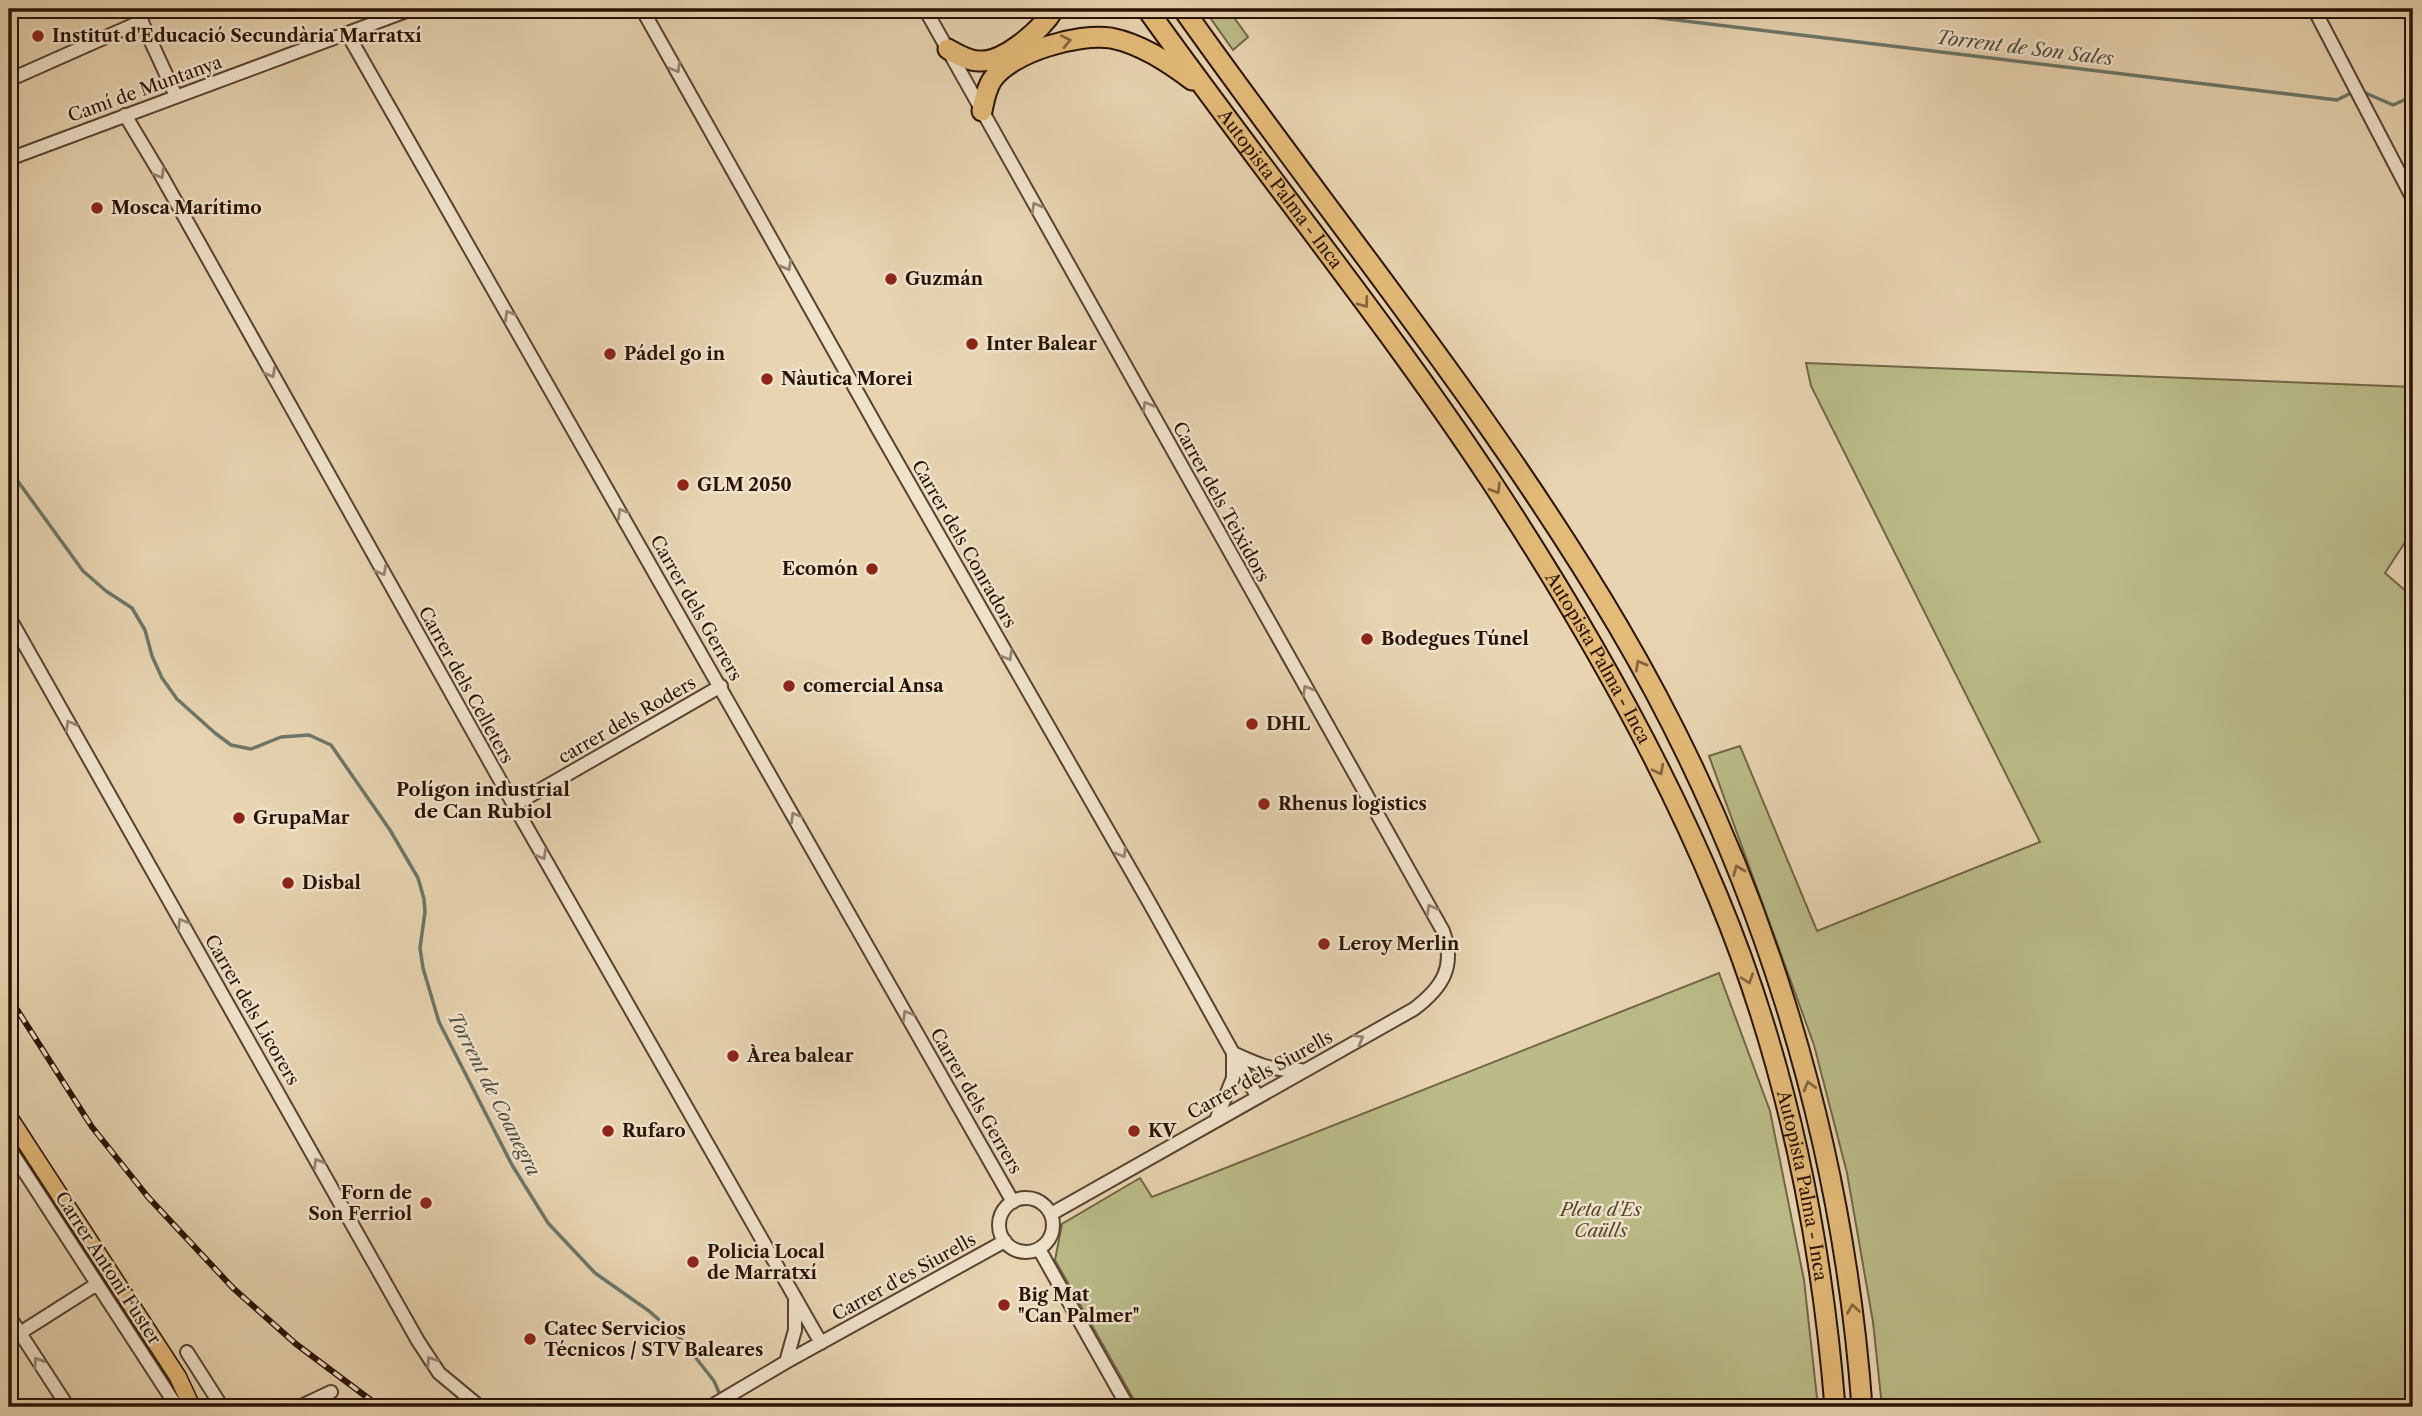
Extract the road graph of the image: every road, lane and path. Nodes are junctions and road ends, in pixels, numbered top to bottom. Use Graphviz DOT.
graph roads {
  1 [pos="136,9"];
  2 [pos="412,9"];
  3 [pos="642,9"];
  4 [pos="925,9"];
  5 [pos="1054,9"];
  6 [pos="1147,9"];
  7 [pos="1183,9"];
  8 [pos="2314,9"];
  9 [pos="142,21"];
  10 [pos="347,33"];
  11 [pos="948,49"];
  12 [pos="9,80"];
  13 [pos="1206,91"];
  14 [pos="176,96"];
  15 [pos="982,111"];
  16 [pos="125,115"];
  17 [pos="9,159"];
  18 [pos="2413,200"];
  19 [pos="9,617"];
  20 [pos="721,686"];
  21 [pos="514,805"];
  22 [pos="1414,1009"];
  23 [pos="1233,1053"];
  24 [pos="1305,1070"];
  25 [pos="1257,1096"];
  26 [pos="9,1117"];
  27 [pos="1216,1120"];
  28 [pos="9,1148"];
  29 [pos="1013,1202"];
  30 [pos="1051,1214"];
  31 [pos="1004,1241"];
  32 [pos="1039,1248"];
  33 [pos="97,1284"];
  34 [pos="795,1296"];
  35 [pos="9,1316"];
  36 [pos="14,1337"];
  37 [pos="821,1343"];
  38 [pos="187,1352"];
  39 [pos="786,1362"];
  40 [pos="178,1377"];
  41 [pos="331,1392"];
  42 [pos="712,1406"];
  43 [pos="68,1407"];
  44 [pos="177,1407"];
  45 [pos="192,1407"];
  46 [pos="205,1407"];
  47 [pos="222,1407"];
  48 [pos="299,1407"];
  49 [pos="480,1407"];
  50 [pos="1128,1407"];
  51 [pos="1835,1407"];
  52 [pos="1862,1407"];
  1 -- 9 [label="street"];
  2 -- 10 [label="street, Camí de Muntanya"];
  3 -- 23 [label="street, Carrer dels Conradors, one-way"];
  4 -- 11 [label="street, Carrer dels Teixidors"];
  5 -- 11 [label="highway"];
  6 -- 13 [label="highway, Autopista Palma - Inca"];
  52 -- 7 [label="highway, Autopista Palma - Inca, one-way"];
  8 -- 18 [label="street"];
  9 -- 12 [label="street"];
  9 -- 14 [label="street"];
  10 -- 14 [label="street, Camí de Muntanya"];
  20 -- 10 [label="street, Carrer dels Gerrers, one-way"];
  11 -- 15 [label="street, Carrer dels Teixidors"];
  15 -- 13 [label="highway, one-way"];
  13 -- 51 [label="highway, Autopista Palma - Inca, one-way"];
  14 -- 16 [label="street, Camí de Muntanya"];
  22 -- 15 [label="street, Carrer dels Teixidors, one-way"];
  16 -- 17 [label="street, Camí de Muntanya"];
  16 -- 21 [label="street, Carrer dels Celleters, one-way"];
  49 -- 19 [label="street, Carrer dels Licorers, one-way"];
  20 -- 21 [label="street, carrer dels Roders"];
  29 -- 20 [label="street, Carrer dels Gerrers, one-way"];
  21 -- 34 [label="street, Carrer dels Celleters, one-way"];
  24 -- 22 [label="street, Carrer dels Siurells, one-way"];
  23 -- 24 [label="street"];
  23 -- 25 [label="street, Carrer dels Conradors"];
  23 -- 27 [label="street"];
  24 -- 25 [label="street, Carrer dels Siurells"];
  25 -- 27 [label="street, Carrer dels Siurells"];
  26 -- 40 [label="main road"];
  27 -- 30 [label="street, Carrer dels Siurells"];
  28 -- 33 [label="street, Carrer Antoni Fuster"];
  29 -- 30 [label="street"];
  29 -- 31 [label="street"];
  30 -- 32 [label="street"];
  31 -- 32 [label="street"];
  31 -- 37 [label="street, Carrer d'es Siurells"];
  32 -- 50 [label="street"];
  33 -- 36 [label="street"];
  33 -- 44 [label="street, Carrer Antoni Fuster"];
  34 -- 37 [label="street, Carrer dels Celleters"];
  34 -- 39 [label="street"];
  35 -- 36 [label="street"];
  43 -- 36 [label="street, one-way"];
  37 -- 39 [label="street, Carrer d'es Siurells"];
  38 -- 47 [label="street"];
  39 -- 42 [label="street, Carrer d'es Siurells"];
  40 -- 45 [label="main road"];
  40 -- 46 [label="main road"];
  41 -- 48 [label="street"];
}
